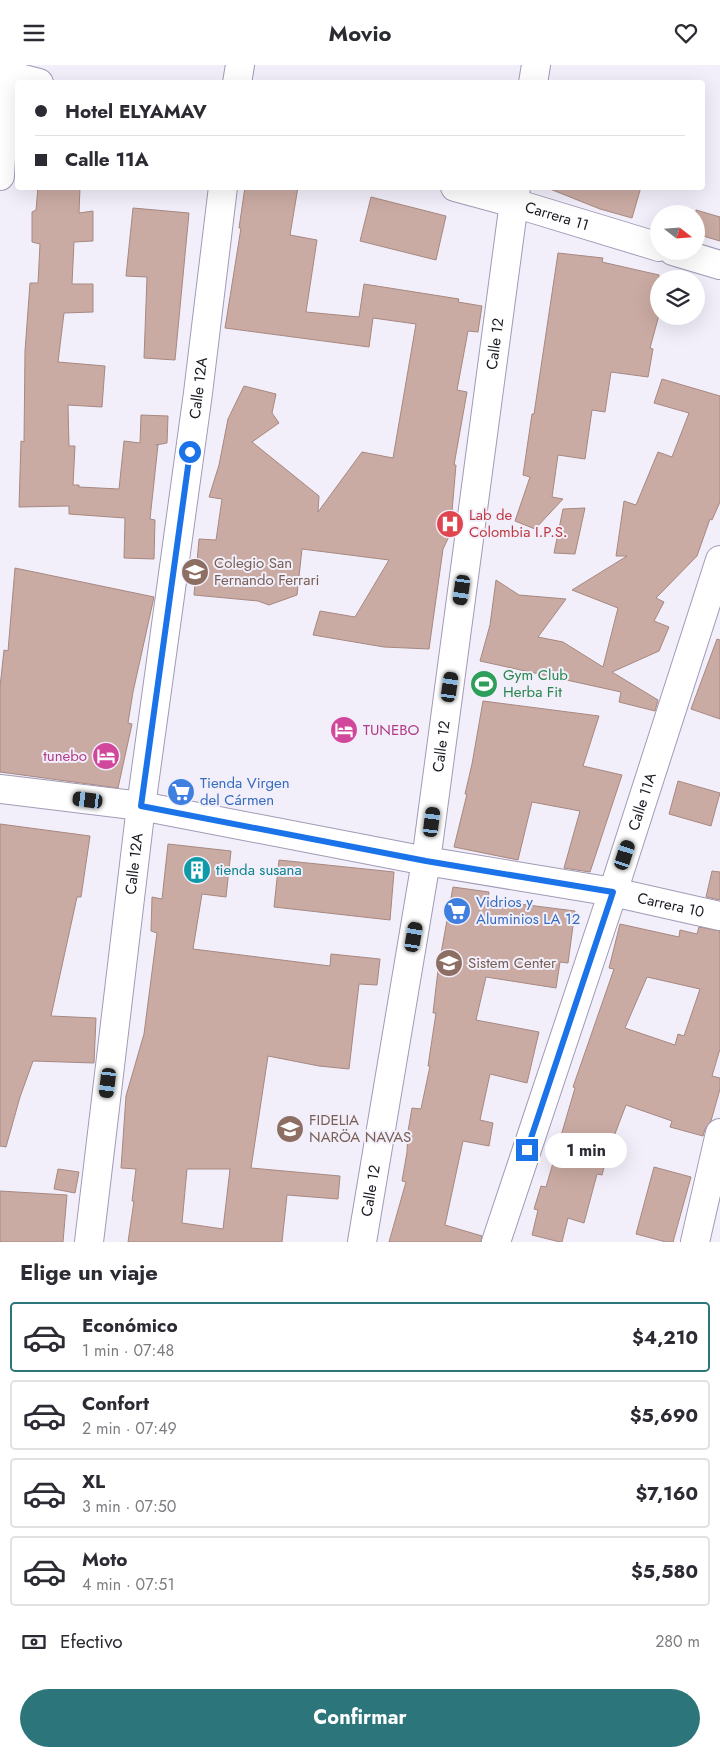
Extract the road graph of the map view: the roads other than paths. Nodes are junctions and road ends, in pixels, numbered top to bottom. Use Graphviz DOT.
graph roads {
  1 [pos="240,65"];
  2 [pos="536,65"];
  3 [pos="4,71"];
  4 [pos="30,80"];
  5 [pos="238,80"];
  6 [pos="534,80"];
  7 [pos="0,176"];
  8 [pos="224,190"];
  9 [pos="478,190"];
  10 [pos="515,195"];
  11 [pos="650,244"];
  12 [pos="703,260"];
  13 [pos="720,265"];
  14 [pos="720,560"];
  15 [pos="0,789"];
  16 [pos="141,806"];
  17 [pos="426,861"];
  18 [pos="613,892"];
  19 [pos="720,916"];
  20 [pos="720,1133"];
  21 [pos="89,1242"];
  22 [pos="362,1242"];
  23 [pos="496,1242"];
  24 [pos="695,1242"];
  1 -- 5 [label="street"];
  2 -- 6 [label="street"];
  3 -- 4 [label="street"];
  3 -- 7 [label="street"];
  8 -- 16 [label="street, Calle 12A"];
  9 -- 10 [label="street, Carrera 11"];
  10 -- 11 [label="street, Carrera 11"];
  10 -- 17 [label="street, Calle 12"];
  12 -- 13 [label="street"];
  14 -- 18 [label="street, Calle 11A"];
  15 -- 16 [label="street, Carrera 10"];
  16 -- 17 [label="street, Carrera 10"];
  16 -- 21 [label="street, Calle 12A"];
  17 -- 18 [label="street, Carrera 10"];
  17 -- 22 [label="street, Calle 12"];
  18 -- 19 [label="street, Carrera 10"];
  18 -- 23 [label="street, Calle 11A"];
  20 -- 24 [label="street"];
}
